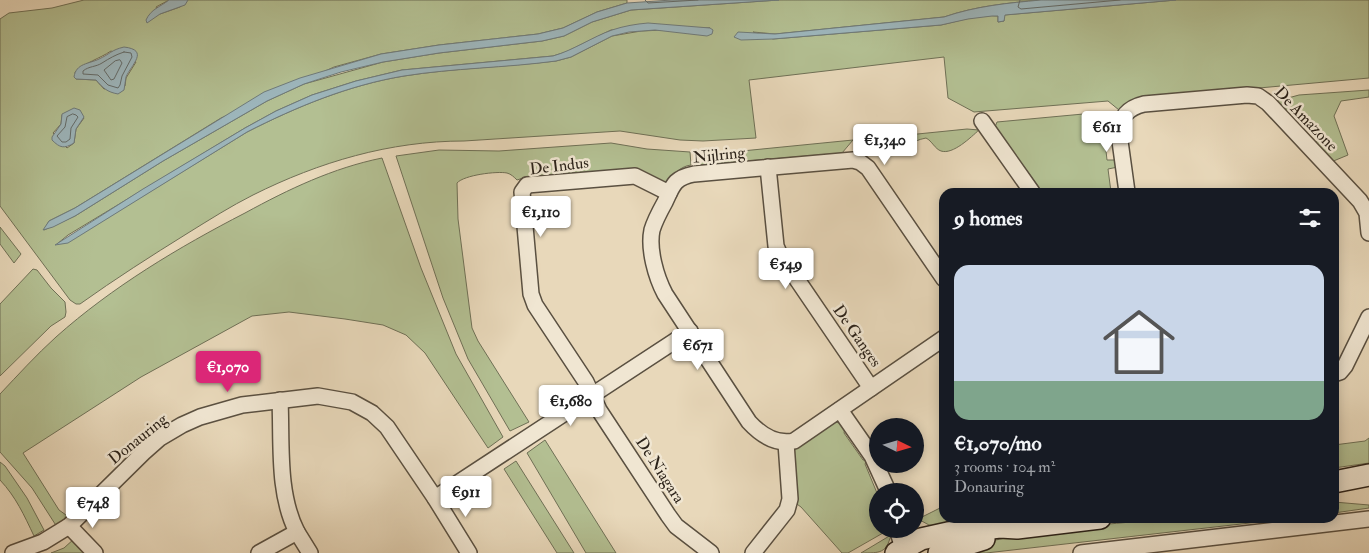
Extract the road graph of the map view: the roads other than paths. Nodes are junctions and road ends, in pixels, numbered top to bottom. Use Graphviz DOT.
graph roads {
  1 [pos="982,121"];
  2 [pos="768,167"];
  3 [pos="1029,188"];
  4 [pos="1126,188"];
  5 [pos="669,193"];
  6 [pos="1369,234"];
  7 [pos="939,272"];
  8 [pos="1369,317"];
  9 [pos="690,331"];
  10 [pos="939,341"];
  11 [pos="1339,372"];
  12 [pos="871,388"];
  13 [pos="592,395"];
  14 [pos="280,400"];
  15 [pos="840,410"];
  16 [pos="786,443"];
  17 [pos="1369,476"];
  18 [pos="1339,481"];
  19 [pos="884,483"];
  20 [pos="1369,490"];
  21 [pos="1339,493"];
  22 [pos="435,498"];
  23 [pos="1369,519"];
  24 [pos="1058,523"];
  25 [pos="1335,523"];
  26 [pos="1339,523"];
  27 [pos="1369,525"];
  28 [pos="69,526"];
  29 [pos="1017,528"];
  30 [pos="297,532"];
  31 [pos="909,543"];
  32 [pos="45,548"];
  33 [pos="13,553"];
  34 [pos="95,553"];
  35 [pos="259,553"];
  36 [pos="310,553"];
  37 [pos="470,553"];
  38 [pos="711,553"];
  39 [pos="753,553"];
  40 [pos="939,553"];
  41 [pos="1081,553"];
  1 -- 3 [label="street"];
  2 -- 5 [label="street, Nijlring"];
  2 -- 7 [label="street, Nijlring"];
  2 -- 12 [label="street, De Ganges"];
  4 -- 6 [label="street, De Amazone"];
  5 -- 9 [label="street, Nijlring"];
  5 -- 13 [label="street, De Indus"];
  8 -- 11 [label="street"];
  9 -- 13 [label="street"];
  9 -- 16 [label="street, Nijlring"];
  10 -- 12 [label="street"];
  12 -- 15 [label="street"];
  13 -- 22 [label="street"];
  13 -- 38 [label="street, De Niagara"];
  14 -- 22 [label="street, Donauring"];
  14 -- 28 [label="street, Donauring"];
  14 -- 30 [label="street"];
  15 -- 16 [label="street"];
  15 -- 19 [label="street"];
  16 -- 39 [label="street"];
  17 -- 18 [label="main road"];
  20 -- 21 [label="main road"];
  22 -- 37 [label="street, Donauring"];
  23 -- 26 [label="street"];
  23 -- 27 [label="street"];
  24 -- 29 [label="main road"];
  25 -- 41 [label="street"];
  28 -- 32 [label="street, Donauring"];
  28 -- 34 [label="street"];
  29 -- 31 [label="main road"];
  29 -- 40 [label="main road"];
  30 -- 35 [label="street"];
  30 -- 36 [label="street"];
  32 -- 33 [label="street, Donauring"];
}
